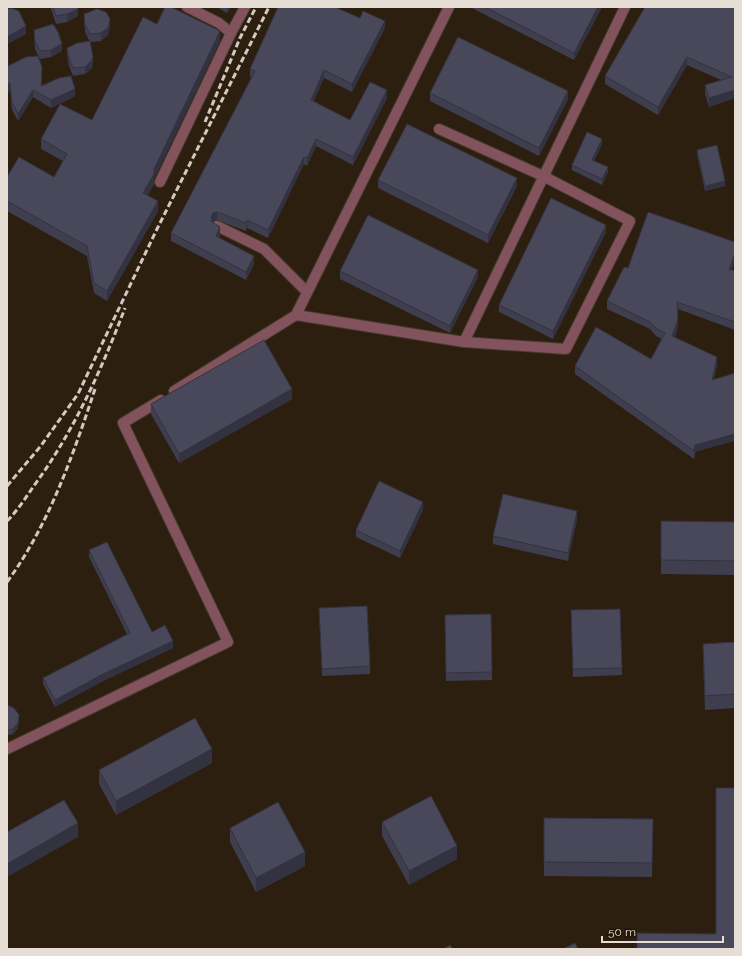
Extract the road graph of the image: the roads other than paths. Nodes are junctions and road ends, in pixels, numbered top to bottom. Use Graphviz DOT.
graph roads {
  1 [pos="187,7"];
  2 [pos="244,7"];
  3 [pos="449,7"];
  4 [pos="625,7"];
  5 [pos="231,33"];
  6 [pos="439,128"];
  7 [pos="544,176"];
  8 [pos="160,182"];
  9 [pos="217,226"];
  10 [pos="307,292"];
  11 [pos="296,315"];
  12 [pos="464,342"];
  13 [pos="7,749"];
  1 -- 5 [label="street"];
  2 -- 5 [label="street"];
  3 -- 10 [label="street"];
  4 -- 7 [label="street"];
  5 -- 8 [label="street"];
  6 -- 7 [label="street"];
  7 -- 12 [label="street"];
  7 -- 12 [label="street"];
  9 -- 10 [label="street"];
  10 -- 11 [label="street"];
  11 -- 12 [label="street"];
  11 -- 13 [label="street"];
}
